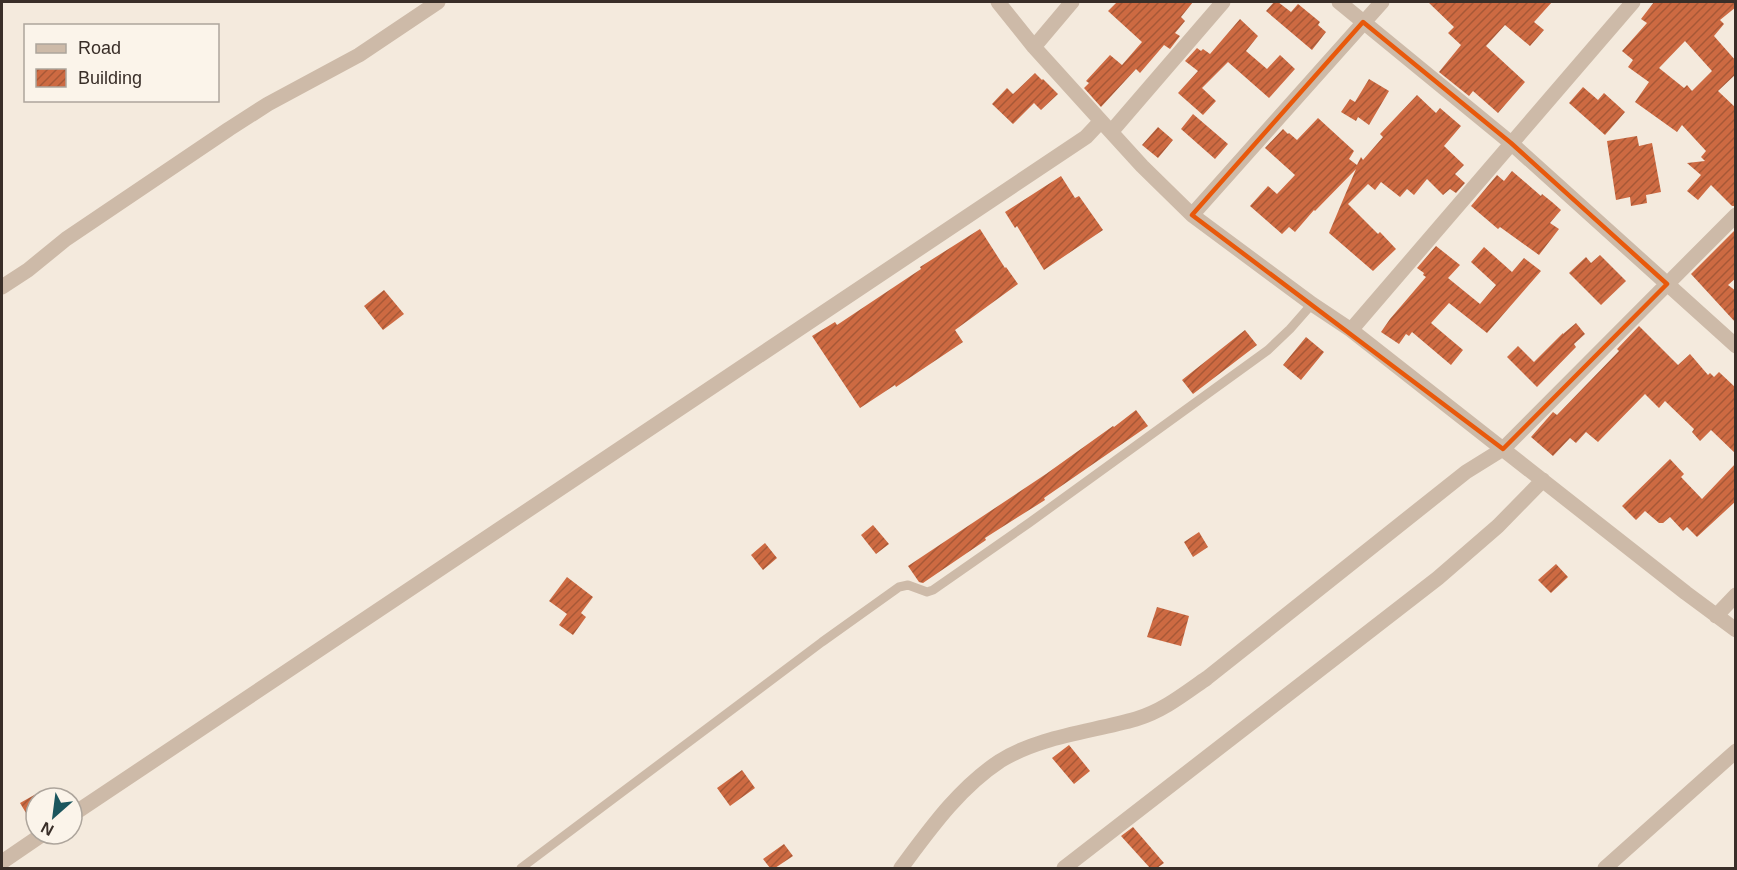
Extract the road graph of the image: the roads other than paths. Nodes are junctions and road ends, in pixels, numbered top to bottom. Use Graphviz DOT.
graph roads {
  1 [pos="438,2"];
  2 [pos="998,2"];
  3 [pos="1072,2"];
  4 [pos="1223,2"];
  5 [pos="1339,2"];
  6 [pos="1382,2"];
  7 [pos="1633,2"];
  8 [pos="1363,22"];
  9 [pos="1034,47"];
  10 [pos="1106,126"];
  11 [pos="1511,143"];
  12 [pos="1192,215"];
  13 [pos="1736,215"];
  14 [pos="1667,284"];
  15 [pos="2,286"];
  16 [pos="1312,304"];
  17 [pos="1351,330"];
  18 [pos="1736,346"];
  19 [pos="1503,449"];
  20 [pos="1543,480"];
  21 [pos="1736,596"];
  22 [pos="1716,616"];
  23 [pos="1736,630"];
  24 [pos="1736,751"];
  25 [pos="84,807"];
  26 [pos="25,846"];
  27 [pos="2,862"];
  28 [pos="521,868"];
  29 [pos="901,868"];
  30 [pos="1064,868"];
  31 [pos="1605,868"];
  1 -- 15 [label="street"];
  2 -- 9 [label="street"];
  3 -- 9 [label="street"];
  4 -- 10 [label="street"];
  5 -- 8 [label="street"];
  6 -- 8 [label="street"];
  7 -- 11 [label="street"];
  8 -- 11 [label="street"];
  8 -- 12 [label="street"];
  9 -- 10 [label="street"];
  10 -- 12 [label="street"];
  10 -- 25 [label="street"];
  11 -- 14 [label="street"];
  11 -- 17 [label="street"];
  12 -- 16 [label="street"];
  13 -- 14 [label="street"];
  14 -- 18 [label="street"];
  14 -- 19 [label="street"];
  16 -- 17 [label="street"];
  16 -- 28 [label="lane"];
  17 -- 19 [label="street"];
  19 -- 20 [label="street"];
  19 -- 29 [label="street"];
  20 -- 22 [label="street"];
  20 -- 30 [label="street"];
  21 -- 22 [label="street"];
  22 -- 23 [label="street"];
  24 -- 31 [label="street"];
  26 -- 27 [label="street"];
}
